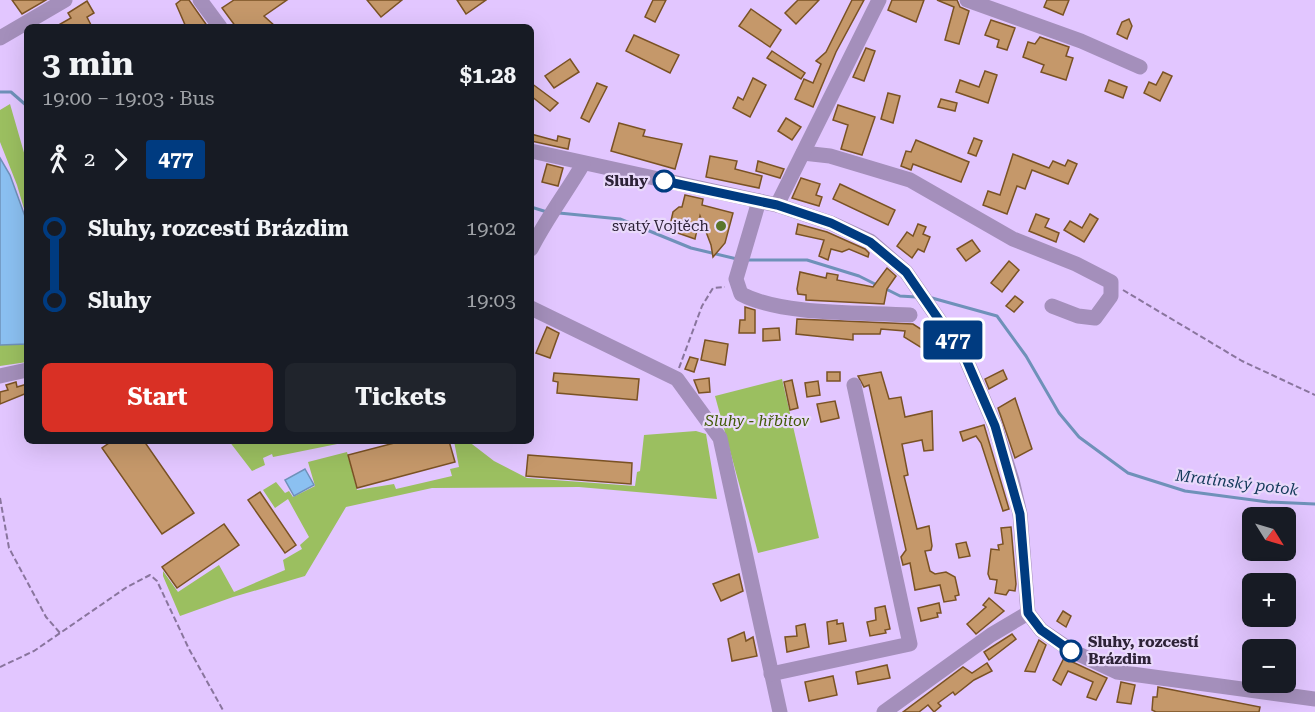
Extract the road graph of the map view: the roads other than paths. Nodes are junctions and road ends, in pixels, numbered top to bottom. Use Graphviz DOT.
graph roads {
  1 [pos="65,0"];
  2 [pos="200,0"];
  3 [pos="879,0"];
  4 [pos="967,0"];
  5 [pos="40,6"];
  6 [pos="218,24"];
  7 [pos="0,38"];
  8 [pos="1140,67"];
  9 [pos="534,152"];
  10 [pos="803,153"];
  11 [pos="583,164"];
  12 [pos="759,201"];
  13 [pos="777,205"];
  14 [pos="534,243"];
  15 [pos="1052,306"];
  16 [pos="534,309"];
  17 [pos="910,315"];
  18 [pos="24,371"];
  19 [pos="0,375"];
  20 [pos="854,385"];
  21 [pos="1028,613"];
  22 [pos="771,674"];
  23 [pos="1315,699"];
  24 [pos="780,712"];
  25 [pos="884,712"];
  1 -- 5 [label="street"];
  2 -- 6 [label="street"];
  3 -- 10 [label="street"];
  4 -- 8 [label="street"];
  5 -- 7 [label="street"];
  9 -- 11 [label="street"];
  10 -- 13 [label="street"];
  10 -- 15 [label="street"];
  11 -- 12 [label="street"];
  11 -- 14 [label="street"];
  12 -- 13 [label="street"];
  12 -- 17 [label="street"];
  13 -- 21 [label="street"];
  16 -- 22 [label="street"];
  18 -- 19 [label="street"];
  20 -- 22 [label="street"];
  21 -- 23 [label="street"];
  21 -- 25 [label="street"];
  22 -- 24 [label="street"];
}
